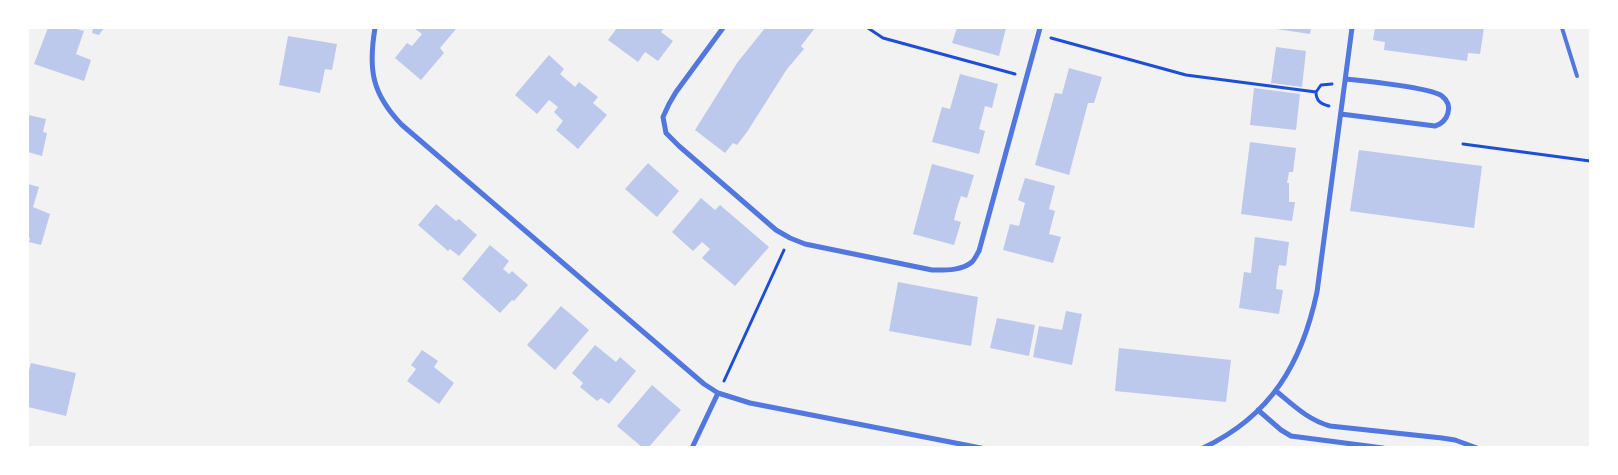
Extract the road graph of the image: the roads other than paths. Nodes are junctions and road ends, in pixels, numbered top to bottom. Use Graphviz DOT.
graph roads {
  1 [pos="375,28"];
  2 [pos="723,28"];
  3 [pos="1040,28"];
  4 [pos="1352,28"];
  5 [pos="1562,28"];
  6 [pos="1577,76"];
  7 [pos="1346,78"];
  8 [pos="1341,114"];
  9 [pos="1276,391"];
  10 [pos="718,393"];
  11 [pos="1258,410"];
  12 [pos="692,448"];
  13 [pos="981,448"];
  14 [pos="1203,448"];
  15 [pos="1383,448"];
  16 [pos="1477,448"];
  1 -- 10 [label="street"];
  2 -- 3 [label="street"];
  4 -- 7 [label="street"];
  5 -- 6 [label="lane"];
  7 -- 8 [label="street"];
  7 -- 8 [label="street"];
  8 -- 9 [label="street"];
  9 -- 11 [label="street"];
  9 -- 16 [label="street"];
  10 -- 12 [label="street"];
  10 -- 13 [label="street"];
  11 -- 14 [label="street"];
  11 -- 15 [label="street"];
}
